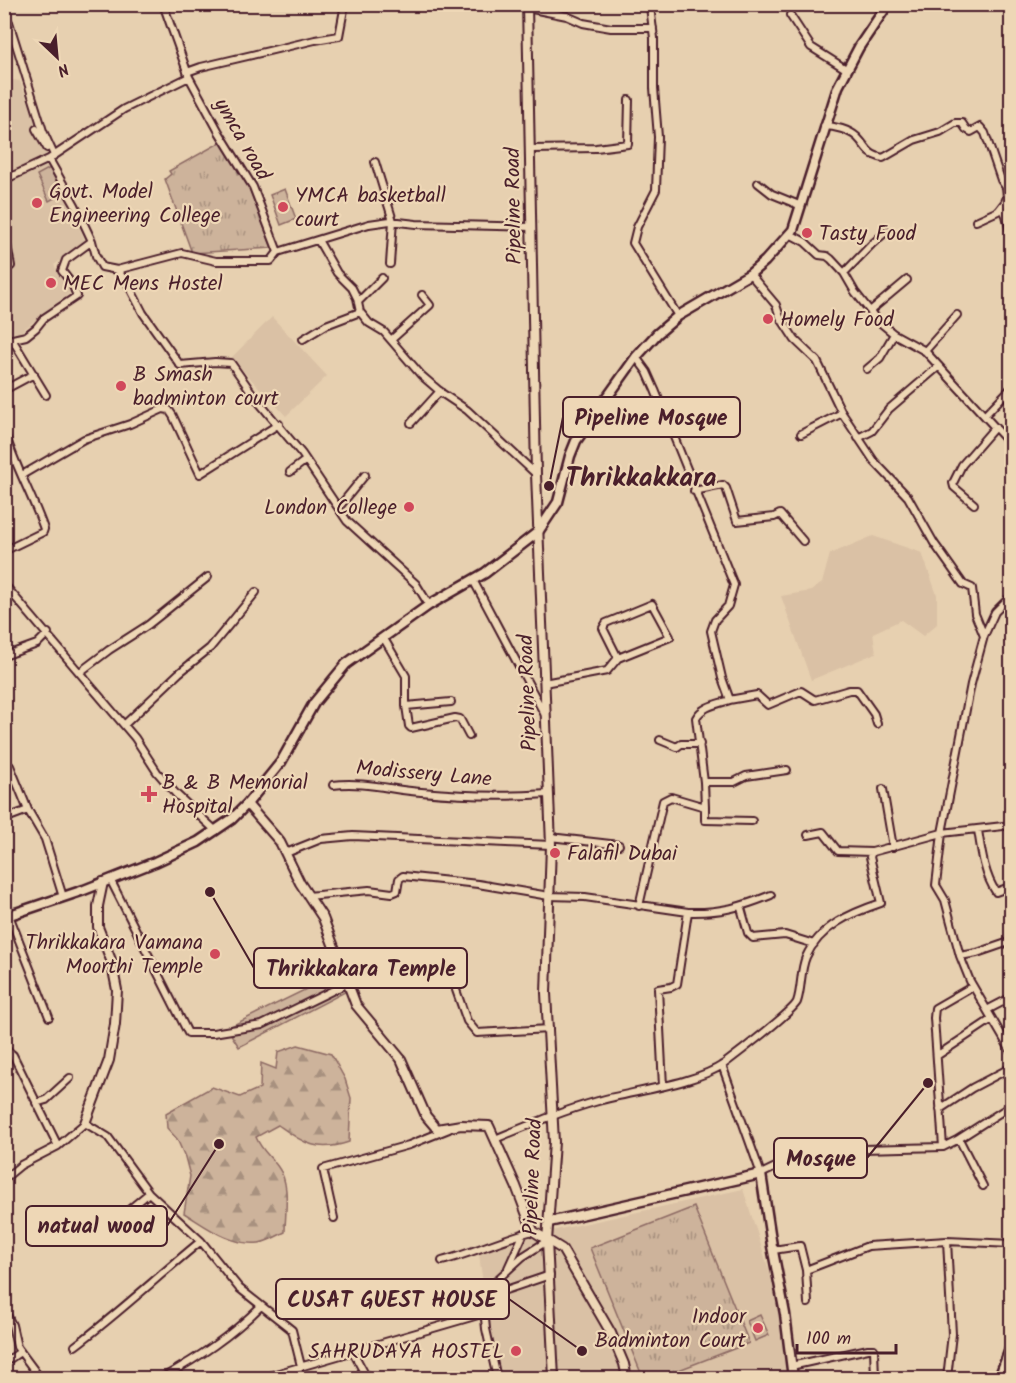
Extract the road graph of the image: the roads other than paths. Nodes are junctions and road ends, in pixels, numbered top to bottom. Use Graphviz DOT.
graph roads {
  1 [pos="163,4"];
  2 [pos="345,4"];
  3 [pos="888,4"];
  4 [pos="527,6"];
  5 [pos="651,6"];
  6 [pos="790,15"];
  7 [pos="4,21"];
  8 [pos="653,28"];
  9 [pos="846,69"];
  10 [pos="188,75"];
  11 [pos="629,100"];
  12 [pos="824,126"];
  13 [pos="36,129"];
  14 [pos="531,149"];
  15 [pos="51,157"];
  16 [pos="375,162"];
  17 [pos="4,180"];
  18 [pos="758,183"];
  19 [pos="799,205"];
  20 [pos="1002,208"];
  21 [pos="393,221"];
  22 [pos="976,221"];
  23 [pos="532,227"];
  24 [pos="4,229"];
  25 [pos="887,231"];
  26 [pos="790,234"];
  27 [pos="318,240"];
  28 [pos="1011,240"];
  29 [pos="92,241"];
  30 [pos="278,252"];
  31 [pos="390,264"];
  32 [pos="11,266"];
  33 [pos="117,270"];
  34 [pos="844,273"];
  35 [pos="750,274"];
  36 [pos="382,278"];
  37 [pos="907,280"];
  38 [pos="423,295"];
  39 [pos="358,302"];
  40 [pos="870,311"];
  41 [pos="360,312"];
  42 [pos="957,315"];
  43 [pos="678,316"];
  44 [pos="894,334"];
  45 [pos="303,339"];
  46 [pos="8,340"];
  47 [pos="391,340"];
  48 [pos="925,351"];
  49 [pos="636,357"];
  50 [pos="938,367"];
  51 [pos="867,369"];
  52 [pos="34,374"];
  53 [pos="1011,387"];
  54 [pos="4,390"];
  55 [pos="440,391"];
  56 [pos="46,395"];
  57 [pos="842,413"];
  58 [pos="985,415"];
  59 [pos="411,423"];
  60 [pos="279,424"];
  61 [pos="995,427"];
  62 [pos="4,430"];
  63 [pos="801,434"];
  64 [pos="858,438"];
  65 [pos="1011,445"];
  66 [pos="306,460"];
  67 [pos="290,472"];
  68 [pos="536,474"];
  69 [pos="22,475"];
  70 [pos="365,475"];
  71 [pos="694,491"];
  72 [pos="974,504"];
  73 [pos="339,507"];
  74 [pos="538,532"];
  75 [pos="803,541"];
  76 [pos="4,551"];
  77 [pos="208,577"];
  78 [pos="473,580"];
  79 [pos="5,586"];
  80 [pos="256,592"];
  81 [pos="1011,595"];
  82 [pos="429,605"];
  83 [pos="48,633"];
  84 [pos="984,636"];
  85 [pos="383,637"];
  86 [pos="4,656"];
  87 [pos="618,658"];
  88 [pos="80,672"];
  89 [pos="544,683"];
  90 [pos="729,700"];
  91 [pos="451,702"];
  92 [pos="406,706"];
  93 [pos="546,716"];
  94 [pos="878,724"];
  95 [pos="124,725"];
  96 [pos="469,736"];
  97 [pos="660,740"];
  98 [pos="699,744"];
  99 [pos="4,768"];
  100 [pos="787,770"];
  101 [pos="704,782"];
  102 [pos="333,785"];
  103 [pos="883,789"];
  104 [pos="548,794"];
  105 [pos="247,804"];
  106 [pos="705,807"];
  107 [pos="28,810"];
  108 [pos="4,819"];
  109 [pos="752,821"];
  110 [pos="1011,825"];
  111 [pos="978,830"];
  112 [pos="216,831"];
  113 [pos="942,833"];
  114 [pos="808,835"];
  115 [pos="551,841"];
  116 [pos="619,845"];
  117 [pos="893,847"];
  118 [pos="873,852"];
  119 [pos="285,854"];
  120 [pos="106,881"];
  121 [pos="1011,886"];
  122 [pos="771,895"];
  123 [pos="308,896"];
  124 [pos="549,896"];
  125 [pos="63,897"];
  126 [pos="639,906"];
  127 [pos="741,908"];
  128 [pos="688,912"];
  129 [pos="7,916"];
  130 [pos="1011,941"];
  131 [pos="814,944"];
  132 [pos="960,956"];
  133 [pos="348,983"];
  134 [pos="973,986"];
  135 [pos="456,990"];
  136 [pos="1011,997"];
  137 [pos="987,1010"];
  138 [pos="49,1017"];
  139 [pos="992,1019"];
  140 [pos="549,1029"];
  141 [pos="4,1052"];
  142 [pos="1011,1053"];
  143 [pos="938,1055"];
  144 [pos="722,1065"];
  145 [pos="1011,1067"];
  146 [pos="70,1078"];
  147 [pos="663,1086"];
  148 [pos="36,1104"];
  149 [pos="1011,1105"];
  150 [pos="940,1109"];
  151 [pos="553,1115"];
  152 [pos="86,1123"];
  153 [pos="457,1125"];
  154 [pos="495,1139"];
  155 [pos="959,1139"];
  156 [pos="58,1146"];
  157 [pos="943,1147"];
  158 [pos="760,1174"];
  159 [pos="4,1179"];
  160 [pos="984,1186"];
  161 [pos="149,1192"];
  162 [pos="334,1218"];
  163 [pos="549,1222"];
  164 [pos="113,1223"];
  165 [pos="528,1232"];
  166 [pos="947,1240"];
  167 [pos="201,1241"];
  168 [pos="548,1241"];
  169 [pos="1011,1244"];
  170 [pos="772,1250"];
  171 [pos="442,1261"];
  172 [pos="806,1270"];
  173 [pos="506,1271"];
  174 [pos="550,1275"];
  175 [pos="483,1298"];
  176 [pos="808,1303"];
  177 [pos="261,1306"];
  178 [pos="4,1309"];
  179 [pos="485,1313"];
  180 [pos="1011,1344"];
  181 [pos="75,1346"];
  182 [pos="20,1352"];
  183 [pos="353,1352"];
  184 [pos="4,1363"];
  185 [pos="301,1366"];
  186 [pos="791,1366"];
  187 [pos="40,1378"];
  188 [pos="58,1378"];
  189 [pos="66,1378"];
  190 [pos="162,1378"];
  191 [pos="262,1378"];
  192 [pos="368,1378"];
  193 [pos="497,1378"];
  194 [pos="554,1378"];
  195 [pos="627,1378"];
  196 [pos="793,1378"];
  197 [pos="875,1378"];
  198 [pos="947,1378"];
  199 [pos="999,1378"];
  1 -- 10 [label="street, ymca road"];
  2 -- 10 [label="street"];
  3 -- 9 [label="main road"];
  4 -- 8 [label="street"];
  4 -- 14 [label="street, Pipeline Road"];
  5 -- 8 [label="street"];
  6 -- 9 [label="street"];
  7 -- 15 [label="street"];
  8 -- 43 [label="street"];
  9 -- 12 [label="main road"];
  10 -- 15 [label="street"];
  10 -- 30 [label="street, ymca road"];
  11 -- 14 [label="street"];
  12 -- 19 [label="main road"];
  12 -- 20 [label="street"];
  13 -- 15 [label="street"];
  14 -- 23 [label="street, Pipeline Road"];
  15 -- 17 [label="street"];
  15 -- 29 [label="street"];
  16 -- 21 [label="street"];
  18 -- 19 [label="street"];
  19 -- 26 [label="main road"];
  20 -- 22 [label="street"];
  20 -- 28 [label="street"];
  21 -- 23 [label="street"];
  21 -- 27 [label="street"];
  21 -- 31 [label="street"];
  23 -- 68 [label="street, Pipeline Road"];
  24 -- 32 [label="street"];
  25 -- 34 [label="street"];
  26 -- 34 [label="street"];
  26 -- 35 [label="main road"];
  27 -- 30 [label="street"];
  27 -- 39 [label="street"];
  29 -- 33 [label="street"];
  29 -- 46 [label="street"];
  30 -- 33 [label="street"];
  33 -- 60 [label="street"];
  34 -- 40 [label="street"];
  35 -- 43 [label="main road"];
  35 -- 57 [label="street"];
  36 -- 39 [label="street"];
  37 -- 40 [label="street"];
  38 -- 47 [label="street"];
  39 -- 41 [label="street"];
  40 -- 44 [label="street"];
  41 -- 45 [label="street"];
  41 -- 47 [label="street"];
  42 -- 48 [label="street"];
  43 -- 49 [label="main road"];
  44 -- 48 [label="street"];
  44 -- 51 [label="street"];
  46 -- 52 [label="street"];
  47 -- 55 [label="street"];
  48 -- 50 [label="street"];
  49 -- 71 [label="street"];
  49 -- 74 [label="main road"];
  50 -- 58 [label="street"];
  50 -- 64 [label="street"];
  52 -- 54 [label="street"];
  52 -- 56 [label="street"];
  53 -- 58 [label="street"];
  55 -- 59 [label="street"];
  55 -- 68 [label="street"];
  57 -- 63 [label="street"];
  57 -- 64 [label="street"];
  58 -- 61 [label="street"];
  60 -- 66 [label="street"];
  60 -- 69 [label="street"];
  61 -- 65 [label="street"];
  61 -- 72 [label="street"];
  62 -- 69 [label="street"];
  64 -- 84 [label="street"];
  66 -- 67 [label="street"];
  66 -- 73 [label="street"];
  68 -- 74 [label="street, Pipeline Road"];
  69 -- 76 [label="street"];
  70 -- 73 [label="street"];
  71 -- 75 [label="street"];
  71 -- 90 [label="street"];
  73 -- 82 [label="street"];
  74 -- 78 [label="main road"];
  74 -- 89 [label="street, Pipeline Road"];
  77 -- 88 [label="street"];
  78 -- 82 [label="main road"];
  78 -- 93 [label="street"];
  79 -- 83 [label="street"];
  80 -- 95 [label="street"];
  81 -- 84 [label="street"];
  82 -- 85 [label="main road"];
  83 -- 86 [label="street"];
  83 -- 88 [label="street"];
  84 -- 113 [label="street"];
  85 -- 92 [label="street"];
  85 -- 105 [label="main road"];
  87 -- 87 [label="street"];
  87 -- 89 [label="street"];
  88 -- 95 [label="street"];
  89 -- 93 [label="street, Pipeline Road"];
  90 -- 94 [label="street"];
  90 -- 98 [label="street"];
  91 -- 92 [label="street"];
  92 -- 96 [label="street"];
  93 -- 104 [label="street, Pipeline Road"];
  95 -- 112 [label="street"];
  97 -- 98 [label="street"];
  98 -- 101 [label="street"];
  99 -- 107 [label="street"];
  100 -- 101 [label="street"];
  101 -- 106 [label="street"];
  102 -- 104 [label="street, Modissery Lane"];
  103 -- 117 [label="street"];
  104 -- 115 [label="street, Pipeline Road"];
  105 -- 112 [label="main road"];
  105 -- 119 [label="street"];
  106 -- 109 [label="street"];
  106 -- 126 [label="street"];
  107 -- 108 [label="street"];
  107 -- 125 [label="street"];
  110 -- 111 [label="street"];
  111 -- 113 [label="street"];
  111 -- 121 [label="street"];
  112 -- 120 [label="main road"];
  113 -- 117 [label="street"];
  113 -- 132 [label="street"];
  114 -- 118 [label="street"];
  115 -- 116 [label="street"];
  115 -- 119 [label="street"];
  115 -- 124 [label="street, Pipeline Road"];
  117 -- 118 [label="street"];
  118 -- 131 [label="street"];
  119 -- 123 [label="street"];
  120 -- 125 [label="main road"];
  120 -- 133 [label="street"];
  120 -- 152 [label="street"];
  122 -- 127 [label="street"];
  123 -- 124 [label="street"];
  123 -- 133 [label="street"];
  124 -- 126 [label="street"];
  124 -- 140 [label="street, Pipeline Road"];
  125 -- 129 [label="main road"];
  126 -- 128 [label="street"];
  127 -- 128 [label="street"];
  127 -- 131 [label="street"];
  128 -- 147 [label="street"];
  129 -- 138 [label="street"];
  130 -- 132 [label="street"];
  131 -- 144 [label="street"];
  132 -- 134 [label="street"];
  133 -- 153 [label="street"];
  134 -- 137 [label="street"];
  134 -- 143 [label="street"];
  135 -- 140 [label="street"];
  136 -- 137 [label="street"];
  137 -- 139 [label="street"];
  139 -- 142 [label="street"];
  139 -- 143 [label="street"];
  140 -- 151 [label="street, Pipeline Road"];
  141 -- 148 [label="street"];
  143 -- 150 [label="street"];
  144 -- 147 [label="street"];
  144 -- 158 [label="street"];
  145 -- 150 [label="street"];
  146 -- 148 [label="street"];
  147 -- 151 [label="street"];
  148 -- 156 [label="street"];
  149 -- 155 [label="street"];
  150 -- 157 [label="street"];
  151 -- 154 [label="street"];
  151 -- 163 [label="street, Pipeline Road"];
  152 -- 156 [label="street"];
  152 -- 161 [label="street"];
  153 -- 154 [label="street"];
  153 -- 162 [label="street"];
  154 -- 165 [label="street"];
  155 -- 157 [label="street"];
  155 -- 160 [label="street"];
  156 -- 159 [label="street"];
  157 -- 158 [label="street"];
  158 -- 163 [label="main road"];
  158 -- 170 [label="main road"];
  161 -- 164 [label="street"];
  161 -- 167 [label="street"];
  163 -- 168 [label="street, Pipeline Road"];
  165 -- 168 [label="street"];
  165 -- 171 [label="street"];
  165 -- 173 [label="street"];
  166 -- 169 [label="street"];
  166 -- 172 [label="street"];
  166 -- 198 [label="street"];
  167 -- 177 [label="street"];
  167 -- 181 [label="street"];
  168 -- 173 [label="street"];
  168 -- 174 [label="street, Pipeline Road"];
  168 -- 195 [label="street"];
  170 -- 172 [label="street"];
  170 -- 186 [label="main road"];
  172 -- 176 [label="street"];
  173 -- 175 [label="street"];
  174 -- 175 [label="street"];
  174 -- 194 [label="street, Pipeline Road"];
  175 -- 179 [label="street"];
  177 -- 185 [label="street"];
  177 -- 190 [label="street"];
  178 -- 182 [label="street"];
  179 -- 183 [label="street"];
  179 -- 193 [label="street"];
  180 -- 199 [label="main road"];
  182 -- 184 [label="street"];
  182 -- 187 [label="street"];
  183 -- 185 [label="street"];
  183 -- 192 [label="street"];
  185 -- 191 [label="street"];
  186 -- 196 [label="main road"];
  186 -- 197 [label="street"];
  188 -- 189 [label="street"];
}
